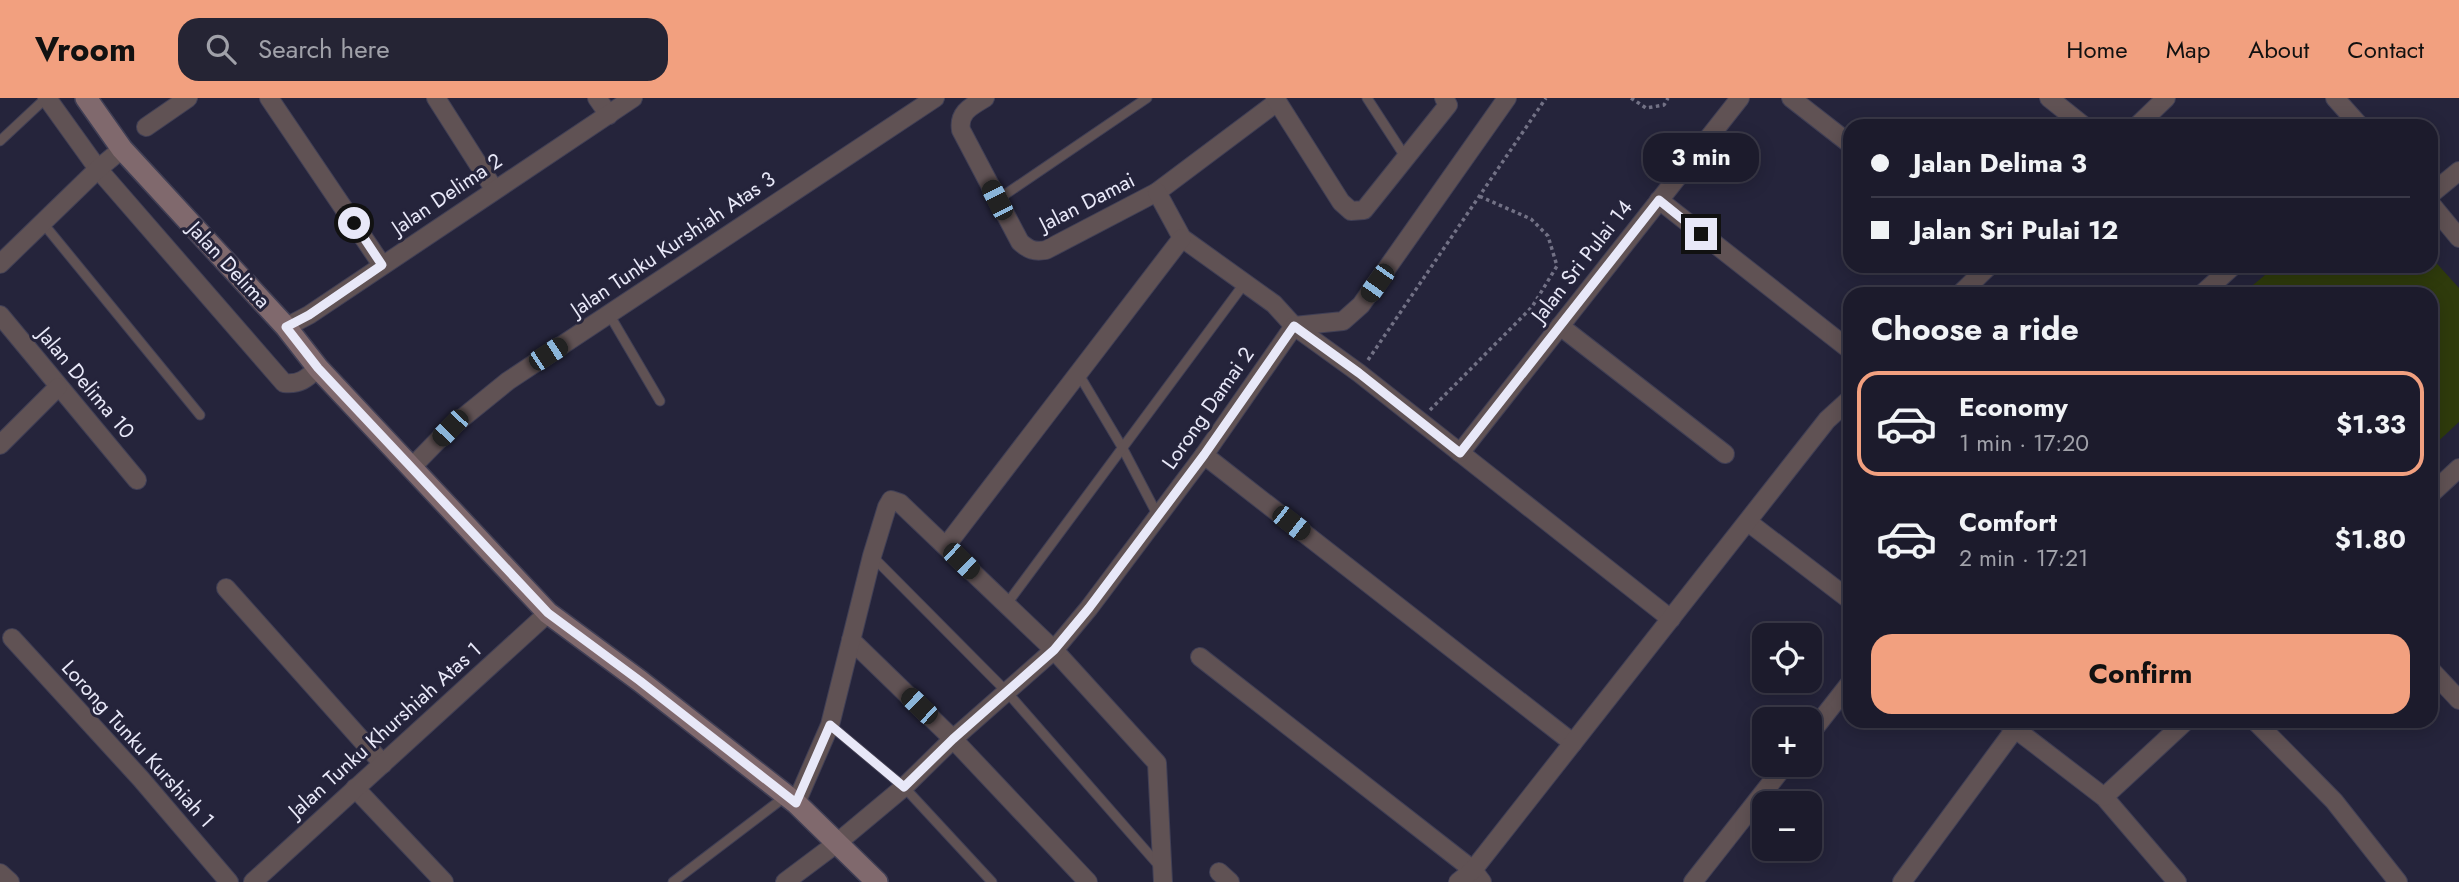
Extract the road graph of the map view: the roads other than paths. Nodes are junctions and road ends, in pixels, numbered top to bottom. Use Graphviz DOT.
graph roads {
  1 [pos="46,98"];
  2 [pos="86,98"];
  3 [pos="188,98"];
  4 [pos="269,98"];
  5 [pos="436,98"];
  6 [pos="597,98"];
  7 [pos="633,98"];
  8 [pos="935,98"];
  9 [pos="985,98"];
  10 [pos="1147,98"];
  11 [pos="1367,98"];
  12 [pos="1444,98"];
  13 [pos="1507,98"];
  14 [pos="1740,98"];
  15 [pos="1791,98"];
  16 [pos="2049,98"];
  17 [pos="2166,98"];
  18 [pos="2335,98"];
  19 [pos="1276,100"];
  20 [pos="609,115"];
  21 [pos="2075,119"];
  22 [pos="2144,119"];
  23 [pos="2354,119"];
  24 [pos="146,127"];
  25 [pos="1843,139"];
  26 [pos="0,141"];
  27 [pos="122,149"];
  28 [pos="1406,158"];
  29 [pos="98,169"];
  30 [pos="2459,171"];
  31 [pos="2438,188"];
  32 [pos="494,189"];
  33 [pos="1157,192"];
  34 [pos="997,200"];
  35 [pos="1659,200"];
  36 [pos="2438,213"];
  37 [pos="42,222"];
  38 [pos="1181,238"];
  39 [pos="2459,239"];
  40 [pos="0,264"];
  41 [pos="382,265"];
  42 [pos="1982,273"];
  43 [pos="2224,273"];
  44 [pos="1244,284"];
  45 [pos="1968,287"];
  46 [pos="2210,287"];
  47 [pos="609,314"];
  48 [pos="0,315"];
  49 [pos="1294,326"];
  50 [pos="1560,326"];
  51 [pos="286,327"];
  52 [pos="1843,345"];
  53 [pos="318,368"];
  54 [pos="1078,373"];
  55 [pos="58,387"];
  56 [pos="660,401"];
  57 [pos="1843,405"];
  58 [pos="200,415"];
  59 [pos="0,445"];
  60 [pos="1122,447"];
  61 [pos="1460,453"];
  62 [pos="1725,454"];
  63 [pos="1204,455"];
  64 [pos="412,467"];
  65 [pos="2459,468"];
  66 [pos="137,480"];
  67 [pos="2438,488"];
  68 [pos="1158,516"];
  69 [pos="1748,522"];
  70 [pos="946,546"];
  71 [pos="872,556"];
  72 [pos="226,588"];
  73 [pos="1843,595"];
  74 [pos="1006,605"];
  75 [pos="548,613"];
  76 [pos="1671,619"];
  77 [pos="12,638"];
  78 [pos="851,640"];
  79 [pos="1054,650"];
  80 [pos="1200,657"];
  81 [pos="2438,676"];
  82 [pos="1006,691"];
  83 [pos="1843,691"];
  84 [pos="2457,693"];
  85 [pos="1822,718"];
  86 [pos="830,725"];
  87 [pos="2008,728"];
  88 [pos="2014,728"];
  89 [pos="2178,728"];
  90 [pos="2262,728"];
  91 [pos="953,739"];
  92 [pos="1573,743"];
  93 [pos="383,764"];
  94 [pos="1776,777"];
  95 [pos="904,787"];
  96 [pos="355,788"];
  97 [pos="2104,797"];
  98 [pos="791,799"];
  99 [pos="837,843"];
  100 [pos="0,873"];
  101 [pos="1163,876"];
  102 [pos="1478,876"];
  103 [pos="10,882"];
  104 [pos="229,882"];
  105 [pos="253,882"];
  106 [pos="444,882"];
  107 [pos="673,882"];
  108 [pos="785,882"];
  109 [pos="877,882"];
  110 [pos="992,882"];
  111 [pos="1088,882"];
  112 [pos="1458,882"];
  113 [pos="1693,882"];
  114 [pos="1902,882"];
  115 [pos="2177,882"];
  116 [pos="2398,882"];
  1 -- 26 [label="lane"];
  1 -- 29 [label="street"];
  2 -- 27 [label="main road, Jalan Delima"];
  3 -- 24 [label="street"];
  4 -- 41 [label="street"];
  5 -- 32 [label="street"];
  6 -- 20 [label="street"];
  7 -- 20 [label="street, Jalan Delima 2"];
  8 -- 47 [label="street, Jalan Tunku Kurshiah Atas 3"];
  9 -- 34 [label="street, Jalan Damai"];
  10 -- 34 [label="lane"];
  11 -- 28 [label="lane"];
  12 -- 28 [label="street"];
  13 -- 49 [label="street"];
  14 -- 35 [label="street, Jalan Sri Pulai 14"];
  15 -- 25 [label="street"];
  16 -- 21 [label="street"];
  17 -- 22 [label="street"];
  18 -- 23 [label="street"];
  19 -- 28 [label="street"];
  19 -- 33 [label="street, Jalan Damai"];
  20 -- 32 [label="street, Jalan Delima 2"];
  27 -- 29 [label="street"];
  27 -- 51 [label="main road, Jalan Delima"];
  29 -- 37 [label="street"];
  29 -- 53 [label="street"];
  30 -- 31 [label="street"];
  32 -- 41 [label="street, Jalan Delima 2"];
  33 -- 34 [label="street, Jalan Damai"];
  33 -- 38 [label="street"];
  35 -- 50 [label="street, Jalan Sri Pulai 14"];
  35 -- 52 [label="street"];
  36 -- 39 [label="street"];
  37 -- 40 [label="street"];
  37 -- 58 [label="lane"];
  38 -- 44 [label="street"];
  38 -- 54 [label="street"];
  41 -- 51 [label="street, Jalan Delima 2"];
  42 -- 45 [label="street"];
  43 -- 46 [label="street"];
  44 -- 49 [label="street"];
  44 -- 60 [label="lane"];
  47 -- 56 [label="lane"];
  47 -- 64 [label="street, Jalan Tunku Kurshiah Atas 3"];
  48 -- 55 [label="street, Jalan Delima 10"];
  49 -- 61 [label="street"];
  49 -- 63 [label="street, Lorong Damai 2"];
  50 -- 61 [label="street, Jalan Sri Pulai 14"];
  50 -- 62 [label="street"];
  51 -- 53 [label="main road, Jalan Delima"];
  53 -- 64 [label="main road, Jalan Delima"];
  54 -- 60 [label="lane"];
  54 -- 70 [label="street"];
  55 -- 59 [label="street"];
  55 -- 66 [label="street, Jalan Delima 10"];
  57 -- 69 [label="street"];
  60 -- 68 [label="lane"];
  60 -- 74 [label="lane"];
  61 -- 76 [label="street"];
  63 -- 68 [label="street, Lorong Damai 2"];
  63 -- 92 [label="street"];
  64 -- 75 [label="main road, Jalan Delima"];
  65 -- 67 [label="street"];
  68 -- 79 [label="street, Lorong Damai 2"];
  69 -- 73 [label="street"];
  69 -- 76 [label="street"];
  70 -- 71 [label="street"];
  70 -- 74 [label="street"];
  71 -- 78 [label="street"];
  71 -- 82 [label="lane"];
  72 -- 93 [label="street"];
  74 -- 79 [label="street"];
  75 -- 93 [label="street, Jalan Tunku Khurshiah Atas 1"];
  75 -- 98 [label="main road, Jalan Delima"];
  76 -- 92 [label="street"];
  77 -- 104 [label="street, Lorong Tunku Kurshiah 1"];
  78 -- 86 [label="street"];
  78 -- 91 [label="street"];
  79 -- 82 [label="street, Lorong Damai 2"];
  79 -- 101 [label="street"];
  80 -- 102 [label="street"];
  81 -- 84 [label="street"];
  82 -- 91 [label="street, Lorong Damai 2"];
  82 -- 101 [label="lane"];
  83 -- 85 [label="street"];
  86 -- 95 [label="lane"];
  86 -- 98 [label="street"];
  87 -- 114 [label="street"];
  88 -- 97 [label="street"];
  89 -- 97 [label="street"];
  90 -- 116 [label="street"];
  91 -- 95 [label="street, Lorong Damai 2"];
  91 -- 111 [label="street"];
  92 -- 102 [label="street"];
  93 -- 96 [label="street, Jalan Tunku Khurshiah Atas 1"];
  94 -- 113 [label="street"];
  95 -- 99 [label="street, Lorong Damai 2"];
  95 -- 110 [label="lane"];
  96 -- 105 [label="street, Jalan Tunku Khurshiah Atas 1"];
  96 -- 106 [label="street"];
  97 -- 115 [label="street"];
  98 -- 99 [label="main road, Jalan Delima"];
  98 -- 107 [label="lane"];
  99 -- 108 [label="street, Lorong Damai 2"];
  99 -- 109 [label="main road, Jalan Delima"];
  100 -- 103 [label="street"];
  102 -- 112 [label="street"];
}
